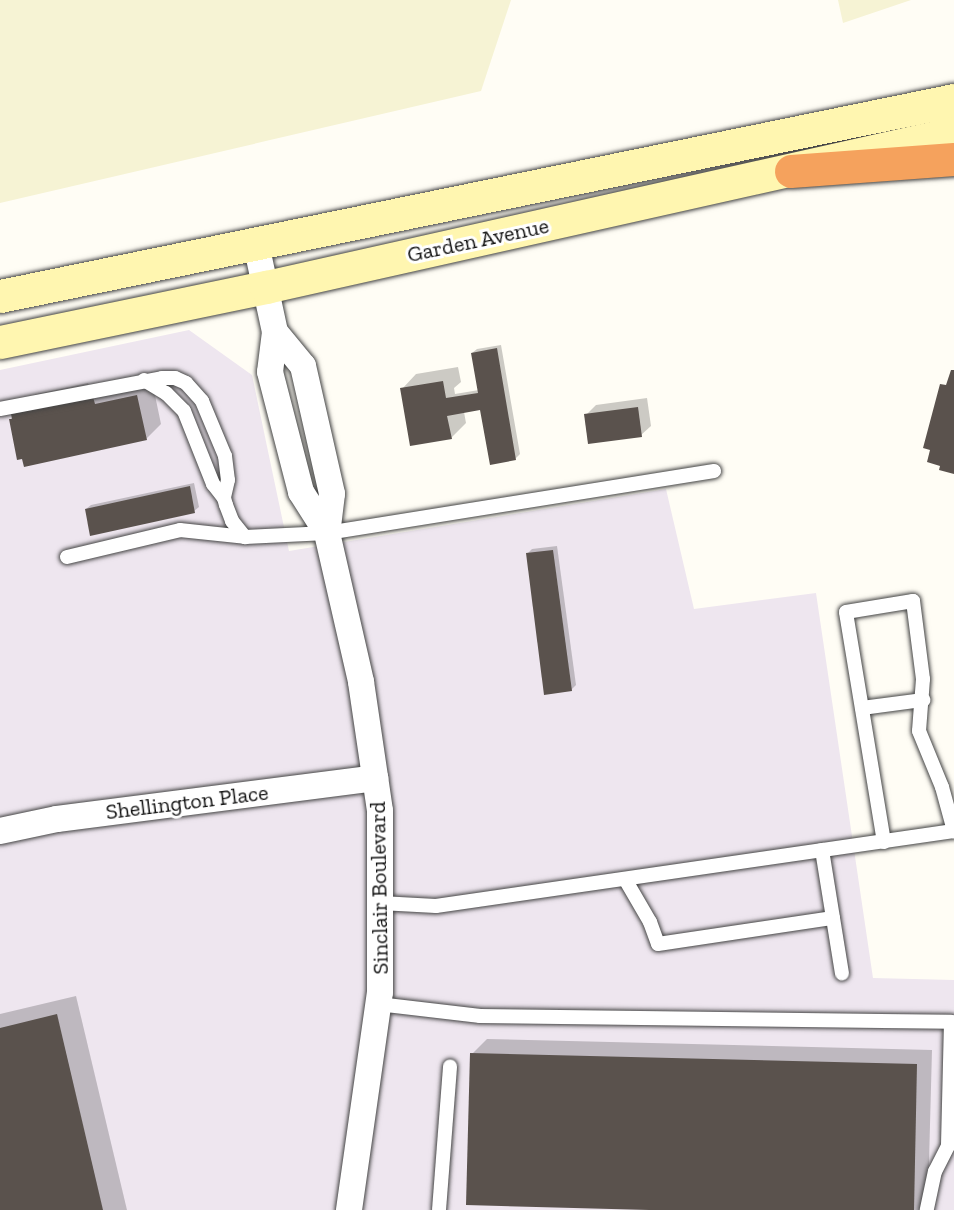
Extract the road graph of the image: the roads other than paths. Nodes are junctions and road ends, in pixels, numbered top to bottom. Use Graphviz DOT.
graph roads {
  1 [pos="954,100"];
  2 [pos="954,133"];
  3 [pos="954,159"];
  4 [pos="791,171"];
  5 [pos="256,244"];
  6 [pos="266,287"];
  7 [pos="0,296"];
  8 [pos="0,342"];
  9 [pos="144,380"];
  10 [pos="0,409"];
  11 [pos="714,471"];
  12 [pos="224,498"];
  13 [pos="327,533"];
  14 [pos="245,537"];
  15 [pos="67,557"];
  16 [pos="923,700"];
  17 [pos="862,708"];
  18 [pos="375,778"];
  19 [pos="0,831"];
  20 [pos="954,831"];
  21 [pos="884,842"];
  22 [pos="822,850"];
  23 [pos="625,879"];
  24 [pos="380,903"];
  25 [pos="833,918"];
  26 [pos="842,973"];
  27 [pos="378,1004"];
  28 [pos="952,1022"];
  29 [pos="450,1066"];
  30 [pos="951,1147"];
  31 [pos="349,1210"];
  32 [pos="440,1210"];
  33 [pos="927,1210"];
  1 -- 5 [label="main road, Garden Avenue"];
  2 -- 4 [label="main road, Garden Avenue"];
  3 -- 4 [label="highway"];
  4 -- 6 [label="main road, Garden Avenue"];
  5 -- 6 [label="street, Sinclair Boulevard"];
  5 -- 7 [label="main road, Garden Avenue"];
  6 -- 8 [label="main road, Garden Avenue"];
  6 -- 13 [label="street, Sinclair Boulevard"];
  9 -- 10 [label="lane"];
  9 -- 12 [label="lane"];
  9 -- 12 [label="lane"];
  11 -- 13 [label="lane"];
  12 -- 14 [label="lane"];
  13 -- 14 [label="lane"];
  13 -- 18 [label="street, Sinclair Boulevard"];
  14 -- 15 [label="lane"];
  16 -- 17 [label="lane"];
  16 -- 17 [label="lane"];
  16 -- 20 [label="lane"];
  17 -- 21 [label="lane"];
  18 -- 19 [label="street, Shellington Place"];
  18 -- 24 [label="street, Sinclair Boulevard"];
  20 -- 21 [label="lane"];
  21 -- 22 [label="lane"];
  22 -- 23 [label="lane"];
  22 -- 25 [label="lane"];
  23 -- 24 [label="lane"];
  23 -- 25 [label="lane"];
  24 -- 27 [label="street, Sinclair Boulevard"];
  25 -- 26 [label="lane"];
  27 -- 28 [label="lane"];
  27 -- 31 [label="street, Sinclair Boulevard"];
  28 -- 30 [label="lane"];
  29 -- 32 [label="lane"];
  30 -- 33 [label="lane"];
}
